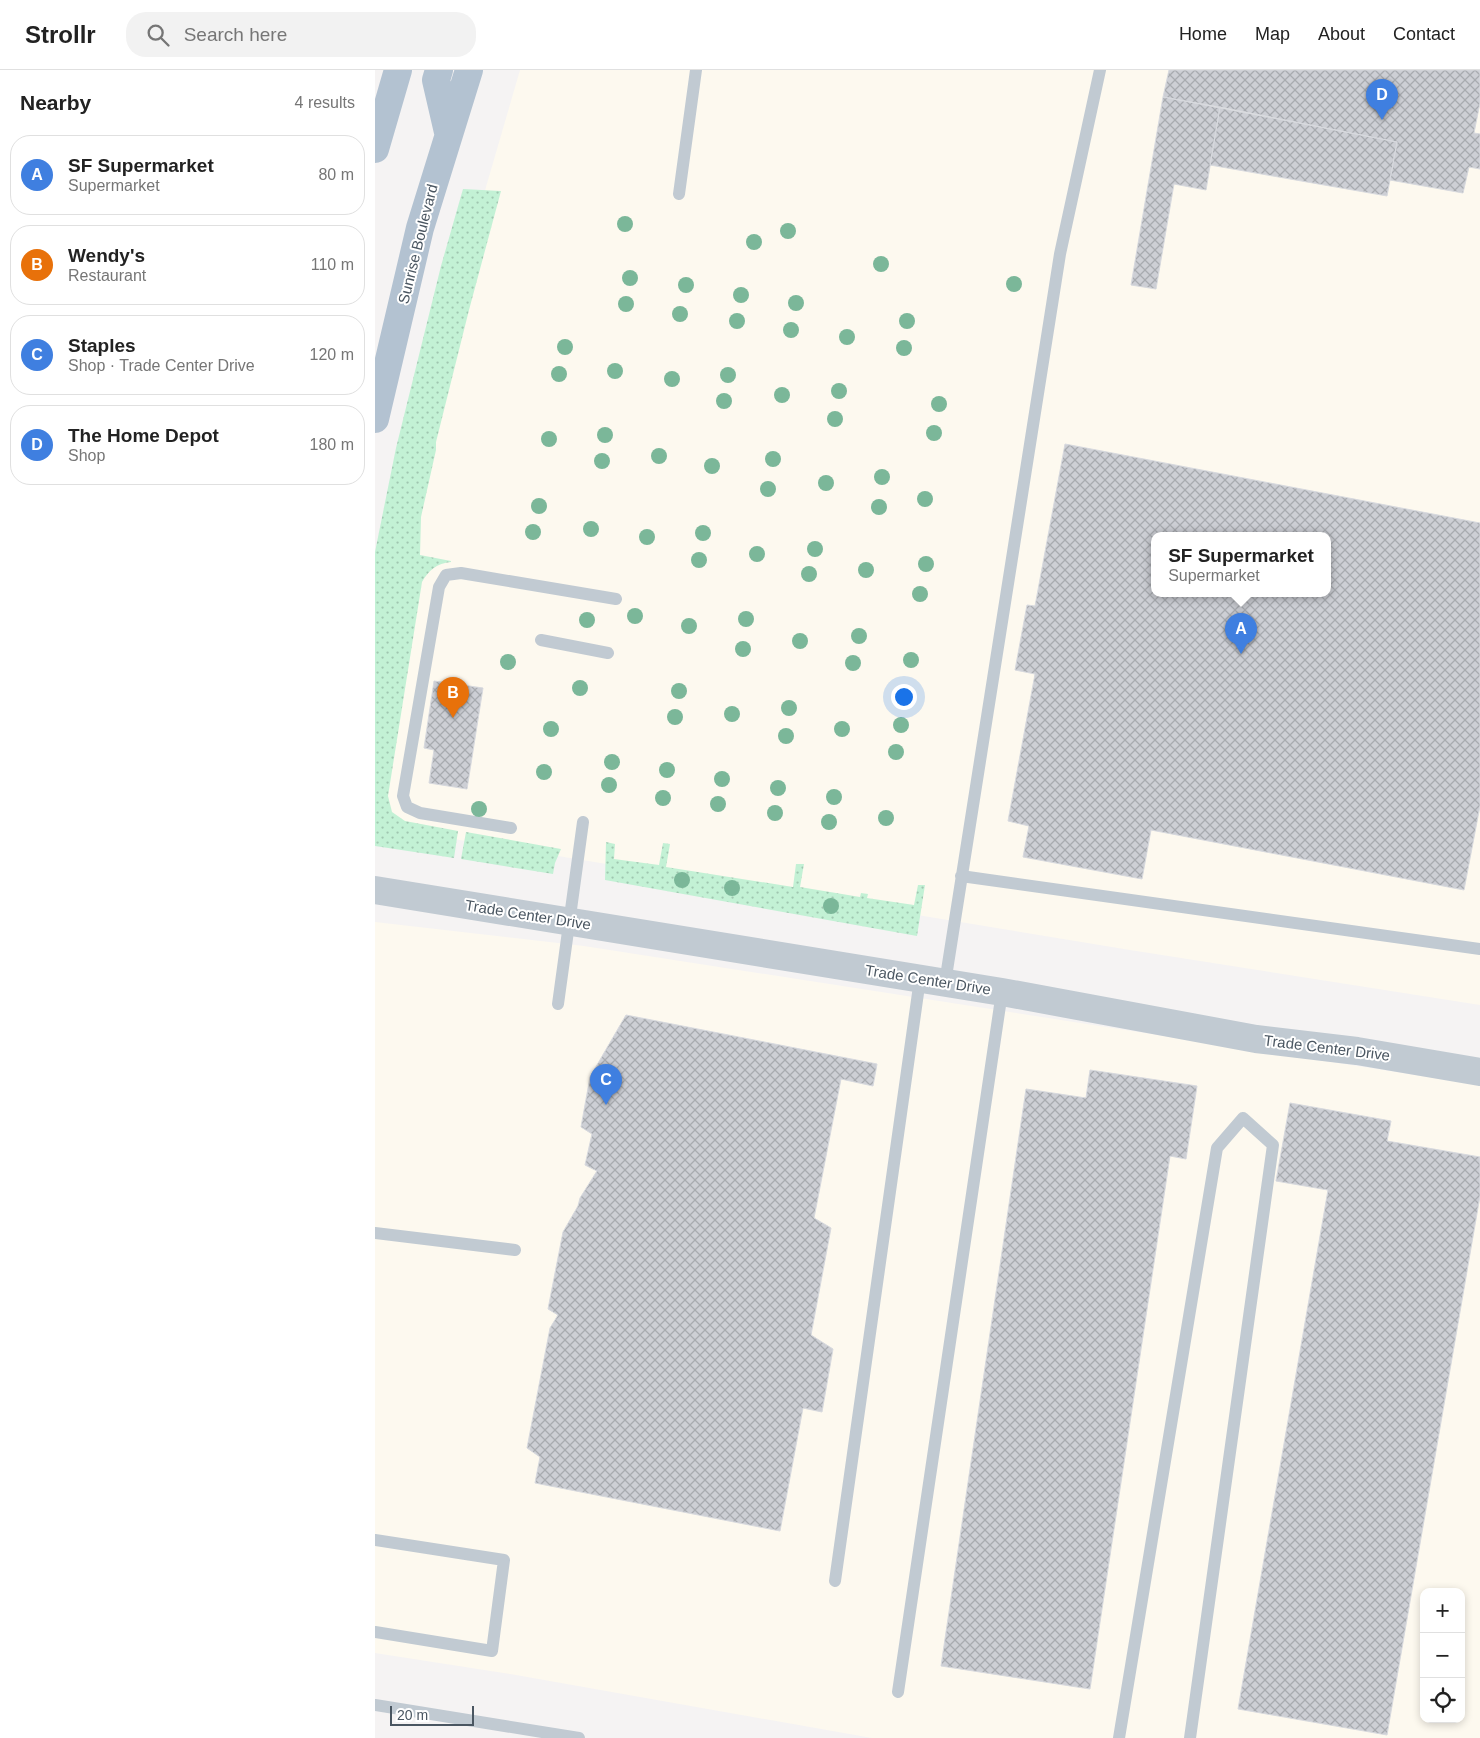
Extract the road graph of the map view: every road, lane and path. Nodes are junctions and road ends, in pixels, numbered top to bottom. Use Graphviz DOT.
graph roads {
  1 [pos="398,70"];
  2 [pos="439,70"];
  3 [pos="469,70"];
  4 [pos="696,70"];
  5 [pos="1100,70"];
  6 [pos="449,133"];
  7 [pos="375,149"];
  8 [pos="679,194"];
  9 [pos="375,419"];
  10 [pos="616,599"];
  11 [pos="541,640"];
  12 [pos="608,653"];
  13 [pos="583,822"];
  14 [pos="511,828"];
  15 [pos="961,876"];
  16 [pos="375,890"];
  17 [pos="569,922"];
  18 [pos="1480,949"];
  19 [pos="932,981"];
  20 [pos="1002,992"];
  21 [pos="558,1004"];
  22 [pos="1480,1072"];
  23 [pos="375,1233"];
  24 [pos="515,1250"];
  25 [pos="375,1540"];
  26 [pos="835,1581"];
  27 [pos="375,1632"];
  28 [pos="898,1692"];
  29 [pos="375,1705"];
  30 [pos="579,1738"];
  31 [pos="1119,1738"];
  32 [pos="1190,1738"];
  1 -- 7 [label="main road"];
  2 -- 6 [label="main road"];
  3 -- 6 [label="main road, Sunrise Boulevard"];
  4 -- 8 [label="lane"];
  5 -- 15 [label="lane"];
  6 -- 9 [label="main road, Sunrise Boulevard"];
  10 -- 14 [label="lane"];
  11 -- 12 [label="lane"];
  13 -- 17 [label="lane"];
  15 -- 18 [label="lane"];
  15 -- 19 [label="lane"];
  16 -- 17 [label="street, Trade Center Drive"];
  17 -- 19 [label="street, Trade Center Drive"];
  17 -- 21 [label="lane"];
  19 -- 20 [label="street, Trade Center Drive"];
  19 -- 26 [label="lane"];
  20 -- 22 [label="street, Trade Center Drive"];
  20 -- 28 [label="lane"];
  23 -- 24 [label="lane"];
  25 -- 27 [label="lane"];
  29 -- 30 [label="lane"];
  31 -- 32 [label="lane"];
}
